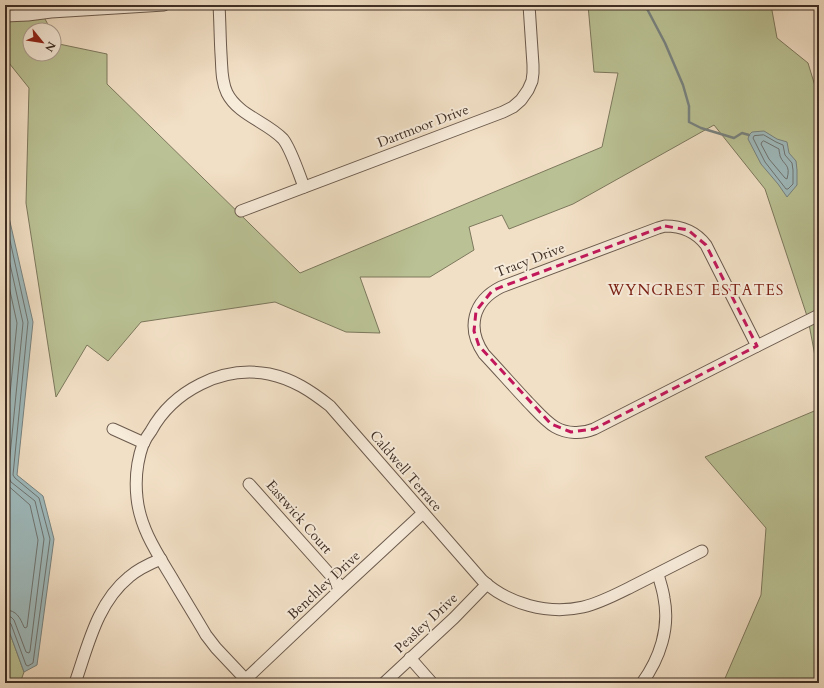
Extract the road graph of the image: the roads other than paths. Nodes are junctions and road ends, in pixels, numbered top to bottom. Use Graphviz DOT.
graph roads {
  1 [pos="164,5"];
  2 [pos="219,5"];
  3 [pos="530,5"];
  4 [pos="108,6"];
  5 [pos="5,16"];
  6 [pos="304,187"];
  7 [pos="241,211"];
  8 [pos="819,315"];
  9 [pos="757,346"];
  10 [pos="113,429"];
  11 [pos="144,443"];
  12 [pos="249,484"];
  13 [pos="424,513"];
  14 [pos="702,551"];
  15 [pos="161,559"];
  16 [pos="658,574"];
  17 [pos="487,584"];
  18 [pos="342,588"];
  19 [pos="410,658"];
  20 [pos="248,681"];
  21 [pos="75,683"];
  22 [pos="384,683"];
  23 [pos="432,683"];
  24 [pos="642,683"];
  1 -- 4 [label="street"];
  2 -- 6 [label="street"];
  3 -- 6 [label="street, Dartmoor Drive"];
  4 -- 5 [label="street"];
  6 -- 7 [label="street, Dartmoor Drive"];
  8 -- 9 [label="street, Tracy Drive"];
  9 -- 9 [label="street, Tracy Drive"];
  10 -- 11 [label="street"];
  11 -- 13 [label="street, Caldwell Terrace"];
  11 -- 15 [label="street, Caldwell Terrace"];
  12 -- 18 [label="street, Eastwick Court"];
  13 -- 17 [label="street, Caldwell Terrace"];
  13 -- 18 [label="street, Benchley Drive"];
  14 -- 16 [label="street, Caldwell Terrace"];
  15 -- 20 [label="street, Caldwell Terrace"];
  15 -- 21 [label="street"];
  16 -- 17 [label="street, Caldwell Terrace"];
  16 -- 24 [label="street"];
  17 -- 19 [label="street, Peasley Drive"];
  18 -- 20 [label="street, Benchley Drive"];
  19 -- 22 [label="street, Peasley Drive"];
  19 -- 23 [label="street"];
}
